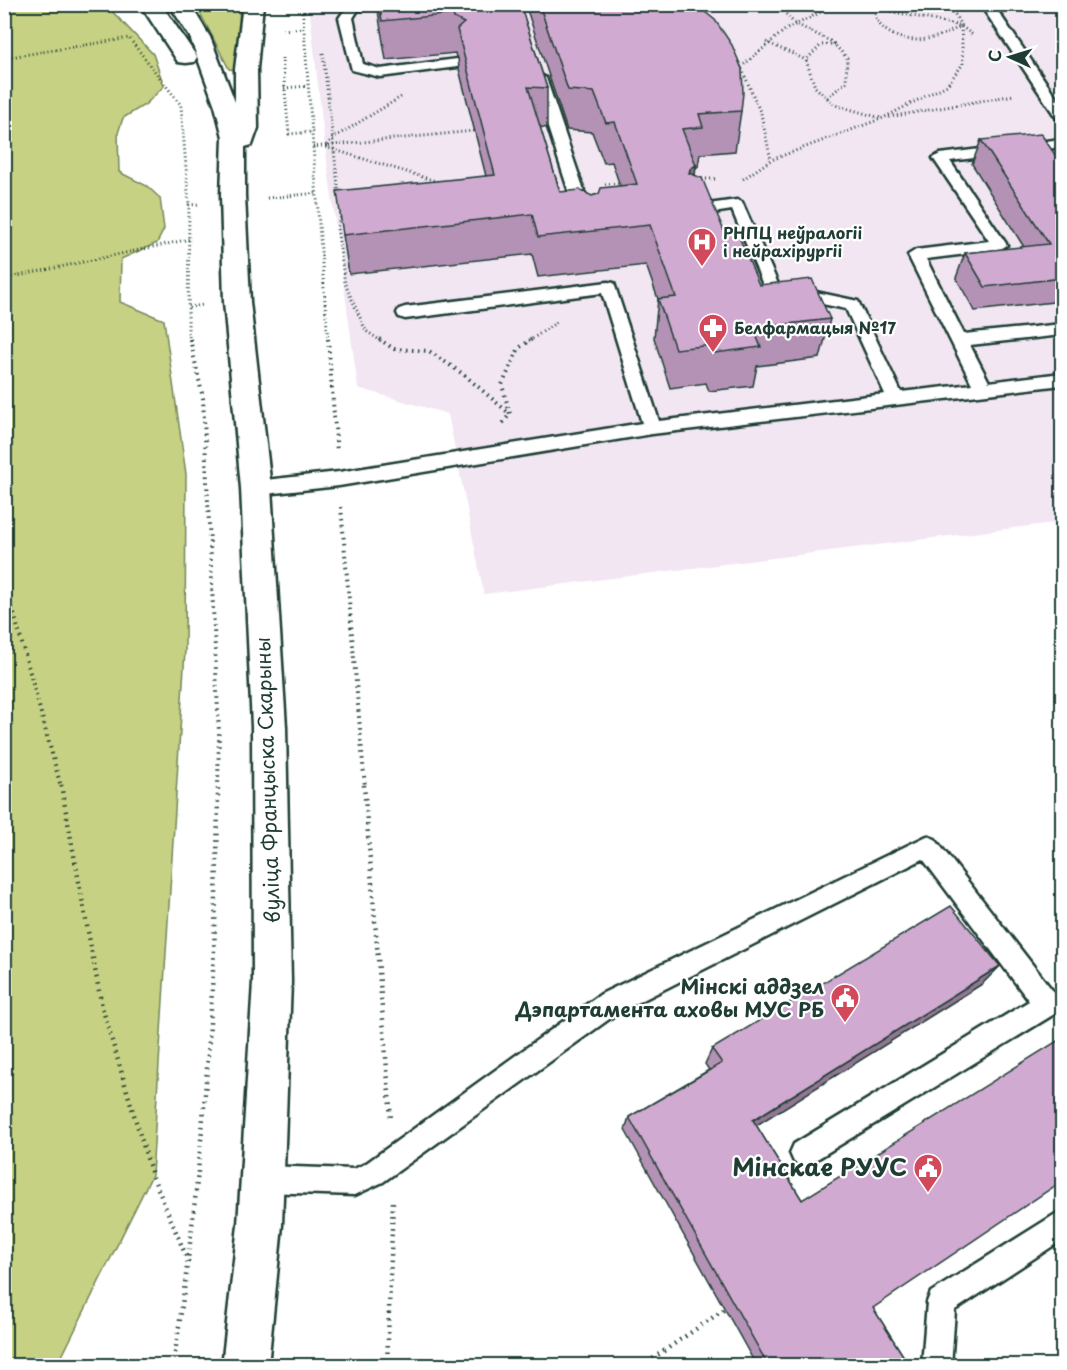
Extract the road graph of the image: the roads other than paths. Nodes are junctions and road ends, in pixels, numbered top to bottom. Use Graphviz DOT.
graph roads {
  1 [pos="150,4"];
  2 [pos="179,4"];
  3 [pos="253,4"];
  4 [pos="378,4"];
  5 [pos="987,4"];
  6 [pos="457,63"];
  7 [pos="534,63"];
  8 [pos="1062,117"];
  9 [pos="1062,143"];
  10 [pos="233,189"];
  11 [pos="694,211"];
  12 [pos="589,229"];
  13 [pos="602,270"];
  14 [pos="608,287"];
  15 [pos="405,313"];
  16 [pos="1062,328"];
  17 [pos="959,340"];
  18 [pos="1062,379"];
  19 [pos="983,388"];
  20 [pos="896,399"];
  21 [pos="652,428"];
  22 [pos="256,488"];
  23 [pos="803,1153"];
  24 [pos="263,1179"];
  25 [pos="1062,1224"];
  26 [pos="244,1365"];
  27 [pos="936,1365"];
  1 -- 10 [label="main road, вуліца Францыска Скарыны"];
  2 -- 10 [label="main road, вуліца Францыска Скарыны"];
  3 -- 10 [label="main road"];
  4 -- 6 [label="lane"];
  5 -- 8 [label="lane"];
  7 -- 12 [label="lane"];
  9 -- 17 [label="lane"];
  10 -- 22 [label="main road, вуліца Францыска Скарыны"];
  11 -- 20 [label="lane"];
  13 -- 14 [label="lane"];
  14 -- 15 [label="lane"];
  14 -- 21 [label="lane"];
  16 -- 17 [label="lane"];
  17 -- 19 [label="lane"];
  18 -- 19 [label="lane"];
  19 -- 20 [label="lane"];
  20 -- 21 [label="lane"];
  21 -- 22 [label="lane"];
  22 -- 24 [label="main road, вуліца Францыска Скарыны"];
  23 -- 24 [label="lane"];
  24 -- 26 [label="main road, вуліца Францыска Скарыны"];
  25 -- 27 [label="lane"];
}
